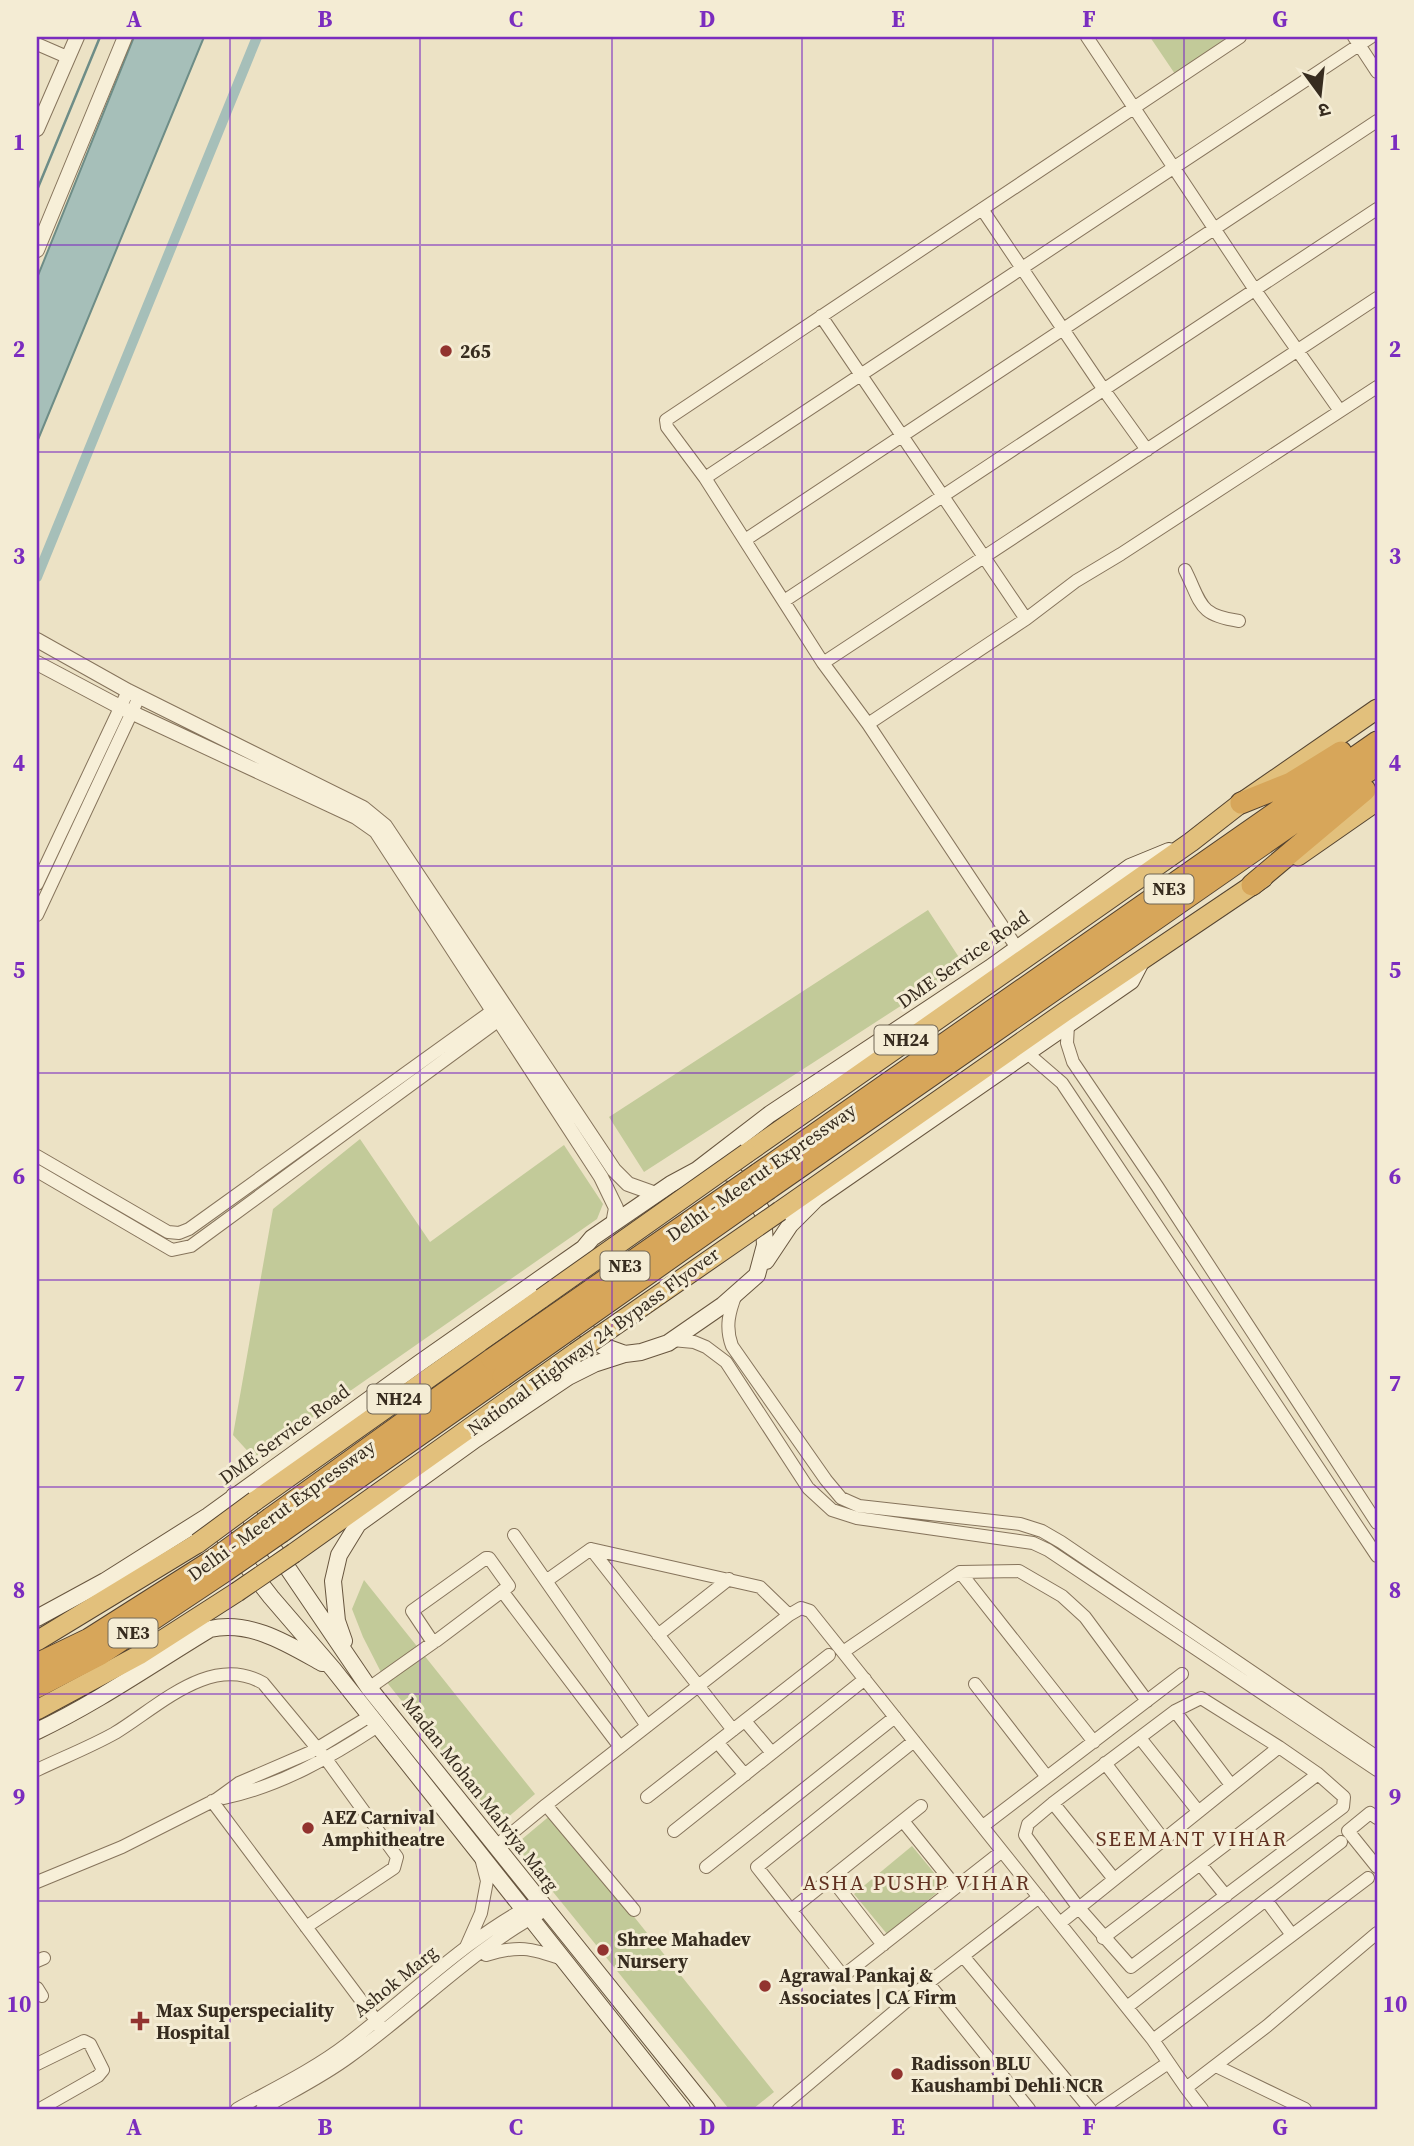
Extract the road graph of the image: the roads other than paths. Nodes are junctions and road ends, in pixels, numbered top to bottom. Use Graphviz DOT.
graph roads {
  1 [pos="77,37"];
  2 [pos="124,37"];
  3 [pos="1240,37"];
  4 [pos="1371,37"];
  5 [pos="1093,39"];
  6 [pos="1356,41"];
  7 [pos="37,44"];
  8 [pos="67,57"];
  9 [pos="1377,72"];
  10 [pos="1134,107"];
  11 [pos="1377,121"];
  12 [pos="37,129"];
  13 [pos="1174,167"];
  14 [pos="982,208"];
  15 [pos="1377,209"];
  16 [pos="1214,229"];
  17 [pos="37,250"];
  18 [pos="1022,268"];
  19 [pos="1255,290"];
  20 [pos="1377,298"];
  21 [pos="821,316"];
  22 [pos="1063,329"];
  23 [pos="1297,351"];
  24 [pos="861,375"];
  25 [pos="1377,387"];
  26 [pos="1104,390"];
  27 [pos="1340,411"];
  28 [pos="902,436"];
  29 [pos="1147,450"];
  30 [pos="705,478"];
  31 [pos="943,496"];
  32 [pos="746,540"];
  33 [pos="985,557"];
  34 [pos="1185,570"];
  35 [pos="784,601"];
  36 [pos="1026,619"];
  37 [pos="1239,621"];
  38 [pos="37,640"];
  39 [pos="823,663"];
  40 [pos="42,665"];
  41 [pos="133,694"];
  42 [pos="1377,703"];
  43 [pos="1377,709"];
  44 [pos="126,710"];
  45 [pos="867,724"];
  46 [pos="1347,728"];
  47 [pos="1377,729"];
  48 [pos="1377,742"];
  49 [pos="1377,765"];
  50 [pos="1377,779"];
  51 [pos="1377,801"];
  52 [pos="1241,803"];
  53 [pos="1191,842"];
  54 [pos="37,884"];
  55 [pos="1252,885"];
  56 [pos="37,915"];
  57 [pos="1017,948"];
  58 [pos="501,1012"];
  59 [pos="1067,1018"];
  60 [pos="963,1042"];
  61 [pos="1026,1052"];
  62 [pos="37,1156"];
  63 [pos="697,1170"];
  64 [pos="37,1171"];
  65 [pos="656,1194"];
  66 [pos="613,1224"];
  67 [pos="584,1248"];
  68 [pos="757,1275"];
  69 [pos="736,1294"];
  70 [pos="672,1340"];
  71 [pos="625,1354"];
  72 [pos="821,1472"];
  73 [pos="808,1488"];
  74 [pos="234,1496"];
  75 [pos="208,1516"];
  76 [pos="1377,1524"];
  77 [pos="514,1535"];
  78 [pos="591,1549"];
  79 [pos="1377,1556"];
  80 [pos="220,1565"];
  81 [pos="960,1572"];
  82 [pos="729,1579"];
  83 [pos="546,1581"];
  84 [pos="502,1591"];
  85 [pos="789,1615"];
  86 [pos="37,1618"];
  87 [pos="658,1634"];
  88 [pos="37,1641"];
  89 [pos="434,1642"];
  90 [pos="843,1652"];
  91 [pos="829,1655"];
  92 [pos="352,1663"];
  93 [pos="37,1664"];
  94 [pos="333,1669"];
  95 [pos="1182,1674"];
  96 [pos="864,1679"];
  97 [pos="975,1684"];
  98 [pos="699,1686"];
  99 [pos="37,1687"];
  100 [pos="369,1688"];
  101 [pos="1147,1701"];
  102 [pos="37,1710"];
  103 [pos="1175,1711"];
  104 [pos="895,1717"];
  105 [pos="374,1721"];
  106 [pos="745,1721"];
  107 [pos="647,1726"];
  108 [pos="733,1730"];
  109 [pos="37,1731"];
  110 [pos="1140,1738"];
  111 [pos="914,1741"];
  112 [pos="1094,1742"];
  113 [pos="718,1743"];
  114 [pos="620,1747"];
  115 [pos="1279,1747"];
  116 [pos="317,1748"];
  117 [pos="772,1754"];
  118 [pos="1377,1757"];
  119 [pos="326,1759"];
  120 [pos="1105,1763"];
  121 [pos="37,1770"];
  122 [pos="1377,1770"];
  123 [pos="1318,1774"];
  124 [pos="745,1775"];
  125 [pos="1047,1777"];
  126 [pos="1231,1785"];
  127 [pos="647,1797"];
  128 [pos="215,1800"];
  129 [pos="1053,1802"];
  130 [pos="546,1805"];
  131 [pos="921,1806"];
  132 [pos="1198,1811"];
  133 [pos="1377,1818"];
  134 [pos="903,1821"];
  135 [pos="983,1826"];
  136 [pos="674,1831"];
  137 [pos="1163,1839"];
  138 [pos="1341,1842"];
  139 [pos="495,1847"];
  140 [pos="1001,1852"];
  141 [pos="480,1855"];
  142 [pos="1200,1864"];
  143 [pos="706,1867"];
  144 [pos="1377,1867"];
  145 [pos="831,1878"];
  146 [pos="1368,1878"];
  147 [pos="1114,1879"];
  148 [pos="37,1882"];
  149 [pos="957,1887"];
  150 [pos="1226,1896"];
  151 [pos="1039,1897"];
  152 [pos="1266,1900"];
  153 [pos="542,1905"];
  154 [pos="1078,1907"];
  155 [pos="634,1910"];
  156 [pos="791,1910"];
  157 [pos="527,1913"];
  158 [pos="1060,1923"];
  159 [pos="306,1927"];
  160 [pos="1377,1933"];
  161 [pos="1292,1935"];
  162 [pos="1103,1938"];
  163 [pos="883,1945"];
  164 [pos="469,1954"];
  165 [pos="963,1956"];
  166 [pos="563,1959"];
  167 [pos="928,1983"];
  168 [pos="1127,2007"];
  169 [pos="380,2025"];
  170 [pos="1153,2040"];
  171 [pos="1167,2063"];
  172 [pos="37,2064"];
  173 [pos="1216,2066"];
  174 [pos="1186,2088"];
  175 [pos="266,2104"];
  176 [pos="40,2109"];
  177 [pos="237,2109"];
  178 [pos="682,2109"];
  179 [pos="707,2109"];
  180 [pos="779,2109"];
  181 [pos="1029,2109"];
  182 [pos="1090,2109"];
  183 [pos="1101,2109"];
  184 [pos="1202,2109"];
  185 [pos="1304,2109"];
  1 -- 8 [label="street"];
  2 -- 17 [label="street"];
  3 -- 10 [label="street"];
  4 -- 6 [label="street"];
  5 -- 10 [label="street"];
  6 -- 9 [label="street"];
  6 -- 13 [label="street"];
  7 -- 8 [label="street"];
  8 -- 12 [label="street"];
  10 -- 13 [label="street"];
  10 -- 14 [label="street"];
  11 -- 16 [label="street"];
  13 -- 16 [label="street"];
  13 -- 18 [label="street"];
  14 -- 18 [label="street"];
  14 -- 21 [label="street"];
  15 -- 19 [label="street"];
  16 -- 19 [label="street"];
  16 -- 22 [label="street"];
  18 -- 22 [label="street"];
  18 -- 24 [label="street"];
  19 -- 23 [label="street"];
  19 -- 26 [label="street"];
  20 -- 23 [label="street"];
  21 -- 24 [label="street"];
  21 -- 30 [label="street"];
  22 -- 26 [label="street"];
  22 -- 28 [label="street"];
  23 -- 27 [label="street"];
  23 -- 29 [label="street"];
  24 -- 28 [label="street"];
  24 -- 30 [label="street"];
  25 -- 27 [label="street"];
  26 -- 29 [label="street"];
  26 -- 31 [label="street"];
  27 -- 36 [label="street"];
  28 -- 31 [label="street"];
  28 -- 32 [label="street"];
  29 -- 33 [label="street"];
  30 -- 32 [label="street"];
  31 -- 33 [label="street"];
  31 -- 35 [label="street"];
  32 -- 35 [label="street"];
  33 -- 36 [label="street"];
  33 -- 39 [label="street"];
  34 -- 37 [label="street"];
  35 -- 39 [label="street"];
  36 -- 45 [label="street"];
  38 -- 41 [label="street"];
  39 -- 45 [label="street"];
  40 -- 44 [label="street"];
  41 -- 44 [label="street"];
  41 -- 58 [label="street"];
  42 -- 46 [label="street"];
  43 -- 46 [label="highway"];
  44 -- 54 [label="street"];
  44 -- 56 [label="street"];
  44 -- 58 [label="street"];
  45 -- 57 [label="street"];
  46 -- 52 [label="highway"];
  47 -- 52 [label="highway"];
  48 -- 60 [label="highway, Delhi - Meerut Expressway / NE3"];
  49 -- 60 [label="highway, Delhi - Meerut Expressway / NE3"];
  50 -- 55 [label="highway"];
  51 -- 55 [label="highway, National Highway 24 Bypass Flyover"];
  52 -- 53 [label="highway, NH24"];
  53 -- 57 [label="main road, DME Service Road"];
  53 -- 88 [label="highway, NH24, bridge"];
  55 -- 59 [label="highway, National Highway 24 Bypass Flyover"];
  57 -- 63 [label="main road, DME Service Road"];
  58 -- 62 [label="street"];
  58 -- 64 [label="street"];
  58 -- 65 [label="street"];
  58 -- 66 [label="street"];
  59 -- 61 [label="main road"];
  59 -- 76 [label="street"];
  59 -- 102 [label="highway, National Highway 24 Bypass Flyover, bridge"];
  60 -- 80 [label="highway, Delhi - Meerut Expressway / NE3, bridge"];
  61 -- 68 [label="main road"];
  61 -- 79 [label="street"];
  63 -- 65 [label="main road"];
  63 -- 68 [label="main road"];
  65 -- 66 [label="main road"];
  66 -- 67 [label="main road"];
  67 -- 71 [label="main road"];
  67 -- 74 [label="main road, DME Service Road"];
  68 -- 69 [label="main road"];
  69 -- 70 [label="main road"];
  69 -- 72 [label="street"];
  70 -- 71 [label="main road"];
  70 -- 73 [label="street"];
  71 -- 92 [label="main road"];
  72 -- 73 [label="street"];
  72 -- 118 [label="street"];
  73 -- 122 [label="street"];
  74 -- 75 [label="main road, DME Service Road"];
  74 -- 92 [label="main road, Madan Mohan Malviya Marg"];
  75 -- 86 [label="main road, DME Service Road"];
  75 -- 94 [label="main road, Madan Mohan Malviya Marg"];
  77 -- 83 [label="street"];
  78 -- 82 [label="street"];
  78 -- 83 [label="street"];
  78 -- 87 [label="street"];
  80 -- 93 [label="highway, Delhi - Meerut Expressway / NE3"];
  80 -- 99 [label="highway, Delhi - Meerut Expressway / NE3"];
  81 -- 90 [label="street"];
  81 -- 101 [label="street"];
  81 -- 112 [label="street"];
  82 -- 85 [label="street"];
  82 -- 87 [label="street"];
  83 -- 107 [label="street"];
  84 -- 89 [label="street"];
  84 -- 89 [label="street"];
  84 -- 114 [label="street"];
  85 -- 90 [label="street"];
  85 -- 98 [label="street"];
  87 -- 98 [label="street"];
  89 -- 100 [label="street"];
  90 -- 96 [label="street"];
  91 -- 106 [label="street"];
  92 -- 100 [label="main road, Madan Mohan Malviya Marg"];
  94 -- 105 [label="main road, Madan Mohan Malviya Marg"];
  94 -- 109 [label="main road"];
  95 -- 101 [label="street"];
  96 -- 104 [label="street"];
  96 -- 117 [label="street"];
  97 -- 125 [label="street"];
  98 -- 107 [label="street"];
  98 -- 108 [label="street"];
  100 -- 139 [label="main road, Madan Mohan Malviya Marg"];
  101 -- 112 [label="street"];
  103 -- 110 [label="street"];
  103 -- 115 [label="street"];
  103 -- 126 [label="street"];
  104 -- 111 [label="street"];
  104 -- 143 [label="street"];
  105 -- 116 [label="street"];
  105 -- 119 [label="street"];
  105 -- 141 [label="main road, Madan Mohan Malviya Marg"];
  106 -- 108 [label="street"];
  106 -- 117 [label="street"];
  107 -- 114 [label="street"];
  108 -- 113 [label="street"];
  110 -- 120 [label="street"];
  110 -- 132 [label="street"];
  111 -- 135 [label="street"];
  111 -- 156 [label="street"];
  112 -- 125 [label="street"];
  113 -- 124 [label="street"];
  113 -- 127 [label="street"];
  114 -- 130 [label="street"];
  115 -- 123 [label="street"];
  115 -- 126 [label="street"];
  116 -- 119 [label="street"];
  116 -- 121 [label="street"];
  116 -- 128 [label="street"];
  117 -- 124 [label="street"];
  119 -- 128 [label="street"];
  119 -- 159 [label="street"];
  120 -- 129 [label="street"];
  120 -- 137 [label="street"];
  123 -- 142 [label="street"];
  123 -- 150 [label="street"];
  124 -- 136 [label="street"];
  125 -- 135 [label="street"];
  126 -- 132 [label="street"];
  128 -- 148 [label="street"];
  128 -- 159 [label="street"];
  129 -- 147 [label="street"];
  129 -- 154 [label="street"];
  130 -- 139 [label="street"];
  130 -- 155 [label="street"];
  131 -- 134 [label="street"];
  132 -- 137 [label="street"];
  133 -- 144 [label="street"];
  134 -- 145 [label="street"];
  134 -- 149 [label="street"];
  135 -- 140 [label="street"];
  137 -- 147 [label="street"];
  138 -- 152 [label="street"];
  139 -- 153 [label="main road, Madan Mohan Malviya Marg"];
  140 -- 149 [label="street"];
  140 -- 151 [label="street"];
  141 -- 157 [label="main road, Madan Mohan Malviya Marg"];
  141 -- 164 [label="street"];
  142 -- 150 [label="street"];
  142 -- 162 [label="street"];
  145 -- 156 [label="street"];
  145 -- 163 [label="street"];
  146 -- 161 [label="street"];
  147 -- 154 [label="street"];
  149 -- 163 [label="street"];
  150 -- 162 [label="street"];
  151 -- 158 [label="street"];
  151 -- 165 [label="street"];
  152 -- 161 [label="street"];
  152 -- 168 [label="street"];
  153 -- 157 [label="street, Ashok Marg"];
  153 -- 179 [label="main road, Madan Mohan Malviya Marg"];
  154 -- 158 [label="street"];
  154 -- 162 [label="street"];
  156 -- 163 [label="street"];
  157 -- 164 [label="street, Ashok Marg"];
  157 -- 166 [label="main road, Madan Mohan Malviya Marg"];
  158 -- 168 [label="street"];
  159 -- 169 [label="street"];
  160 -- 173 [label="street"];
  161 -- 170 [label="street"];
  164 -- 166 [label="street"];
  164 -- 169 [label="street, Ashok Marg"];
  165 -- 167 [label="street"];
  165 -- 182 [label="street"];
  166 -- 178 [label="main road, Madan Mohan Malviya Marg"];
  167 -- 180 [label="street"];
  167 -- 181 [label="street"];
  168 -- 170 [label="street"];
  169 -- 175 [label="street, Ashok Marg"];
  170 -- 171 [label="street"];
  171 -- 174 [label="street"];
  171 -- 183 [label="street"];
  172 -- 176 [label="street"];
  173 -- 174 [label="street"];
  173 -- 185 [label="street"];
  174 -- 184 [label="street"];
  175 -- 177 [label="street, Ashok Marg"];
}
